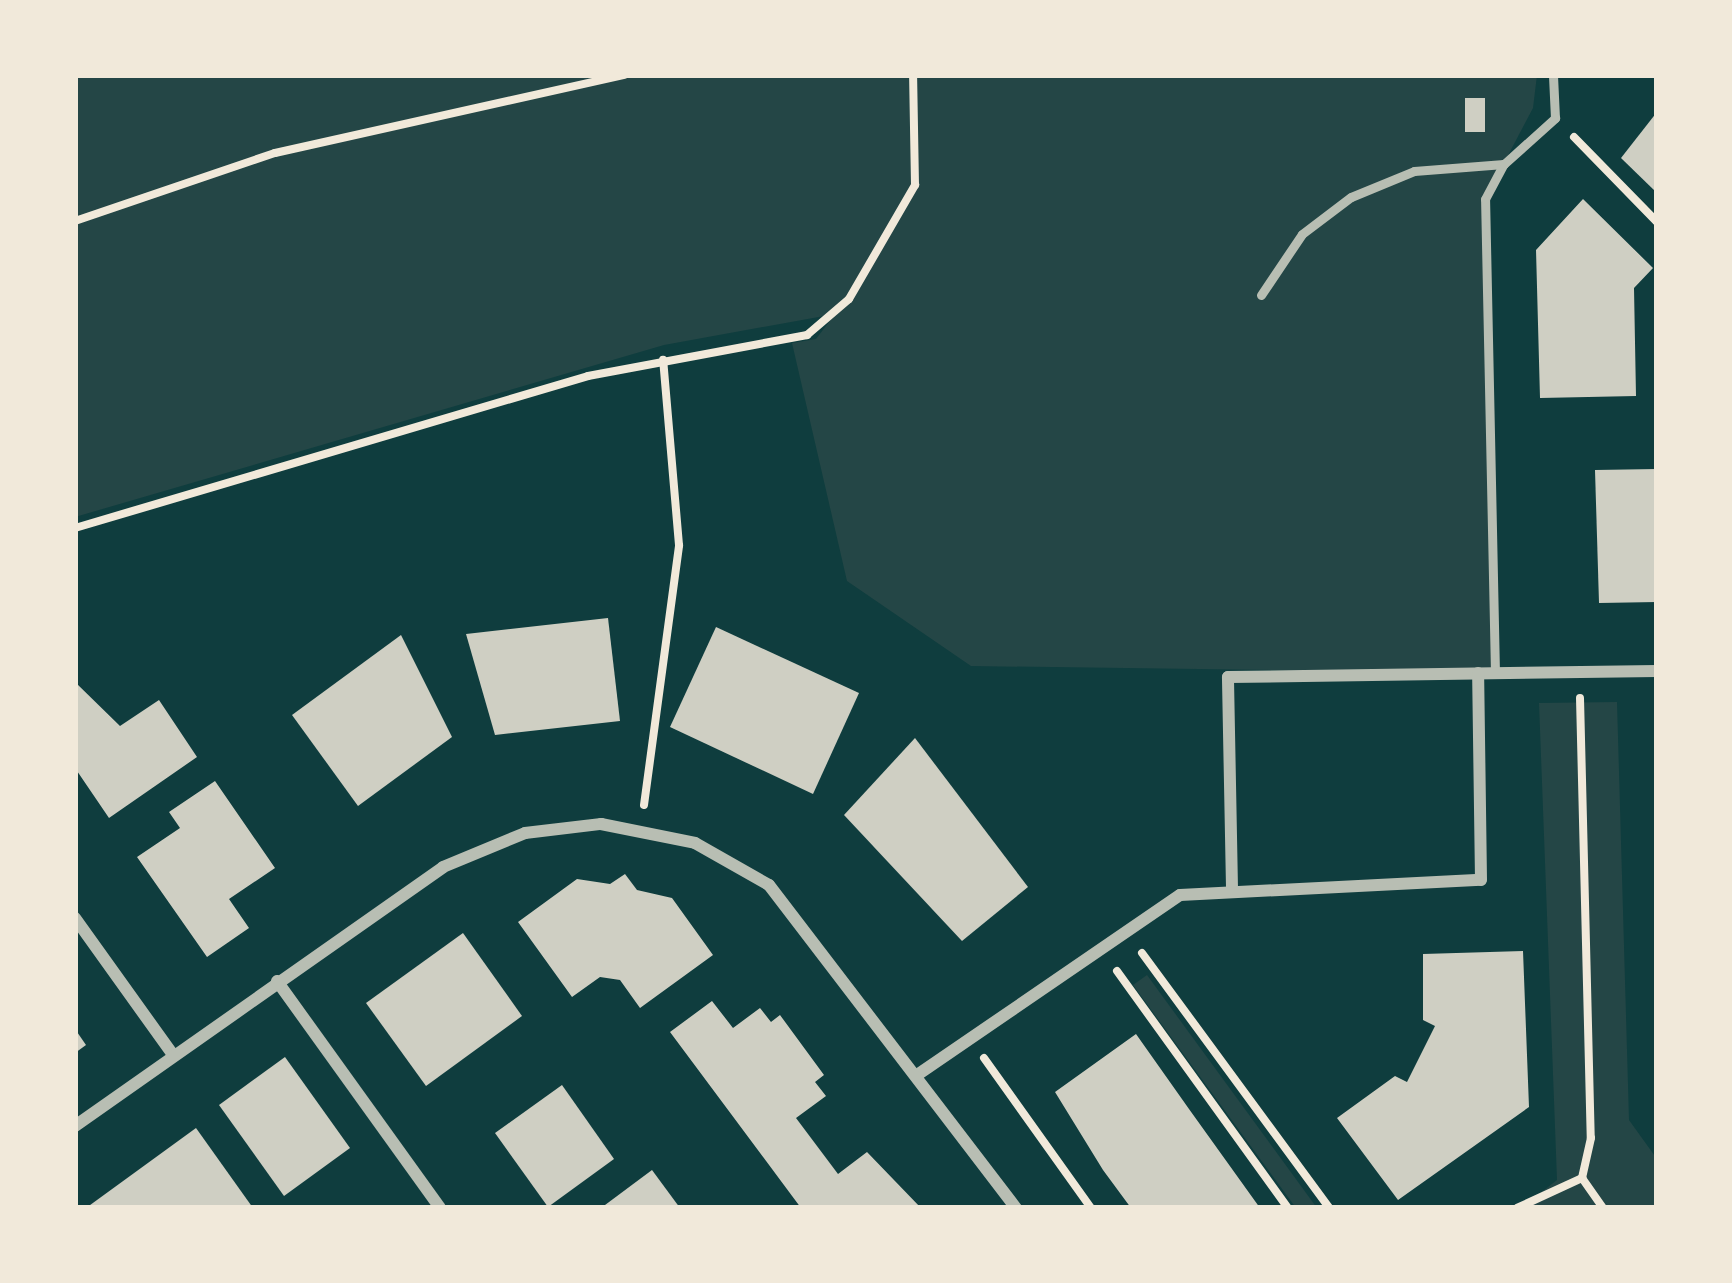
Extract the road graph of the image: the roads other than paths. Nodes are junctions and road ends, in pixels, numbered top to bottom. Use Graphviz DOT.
graph roads {
  1 [pos="1553,75"];
  2 [pos="1504,164"];
  3 [pos="1262,296"];
  4 [pos="1657,671"];
  5 [pos="1495,673"];
  6 [pos="1478,674"];
  7 [pos="1232,888"];
  8 [pos="75,918"];
  9 [pos="277,981"];
  10 [pos="173,1054"];
  11 [pos="920,1073"];
  12 [pos="75,1126"];
  13 [pos="440,1208"];
  14 [pos="1016,1208"];
  1 -- 2 [label="lane"];
  2 -- 3 [label="lane"];
  2 -- 5 [label="lane"];
  4 -- 5 [label="street"];
  5 -- 6 [label="street"];
  6 -- 7 [label="street"];
  6 -- 7 [label="street"];
  7 -- 11 [label="street"];
  8 -- 10 [label="street"];
  9 -- 10 [label="street"];
  9 -- 11 [label="street"];
  9 -- 13 [label="street"];
  10 -- 12 [label="street"];
  11 -- 14 [label="street"];
}
